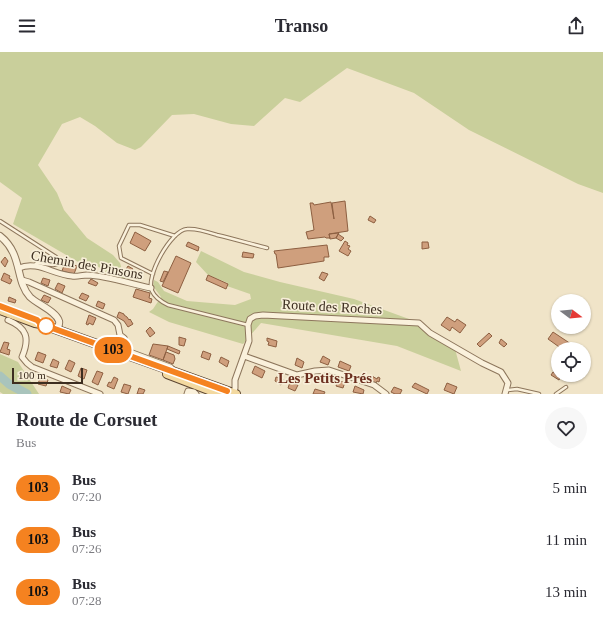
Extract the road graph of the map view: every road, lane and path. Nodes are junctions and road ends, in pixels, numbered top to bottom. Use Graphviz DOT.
graph roads {
  1 [pos="0,221"];
  2 [pos="0,236"];
  3 [pos="175,236"];
  4 [pos="268,248"];
  5 [pos="35,265"];
  6 [pos="19,268"];
  7 [pos="153,274"];
  8 [pos="22,280"];
  9 [pos="151,288"];
  10 [pos="0,306"];
  11 [pos="0,310"];
  12 [pos="8,320"];
  13 [pos="41,324"];
  14 [pos="248,325"];
  15 [pos="57,330"];
  16 [pos="124,338"];
  17 [pos="114,350"];
  18 [pos="244,356"];
  19 [pos="144,361"];
  20 [pos="176,372"];
  21 [pos="566,387"];
  22 [pos="198,390"];
  23 [pos="506,392"];
  24 [pos="230,393"];
  25 [pos="100,394"];
  26 [pos="187,394"];
  27 [pos="219,394"];
  28 [pos="386,394"];
  29 [pos="539,394"];
  30 [pos="556,394"];
  1 -- 5 [label="lane"];
  2 -- 6 [label="street"];
  3 -- 4 [label="lane"];
  3 -- 7 [label="lane"];
  3 -- 7 [label="lane"];
  5 -- 6 [label="street, Chemin des Pinsons"];
  5 -- 9 [label="street, Chemin des Pinsons"];
  6 -- 8 [label="street"];
  7 -- 9 [label="lane"];
  8 -- 15 [label="street"];
  8 -- 16 [label="street"];
  9 -- 14 [label="lane"];
  10 -- 13 [label="main road"];
  11 -- 13 [label="main road"];
  12 -- 25 [label="street"];
  13 -- 15 [label="main road"];
  14 -- 18 [label="street"];
  14 -- 23 [label="street, Route des Roches"];
  15 -- 17 [label="main road"];
  17 -- 19 [label="main road"];
  17 -- 20 [label="lane"];
  18 -- 24 [label="street"];
  18 -- 28 [label="street"];
  19 -- 20 [label="main road"];
  19 -- 22 [label="main road"];
  20 -- 24 [label="main road"];
  21 -- 30 [label="lane"];
  22 -- 24 [label="street"];
  22 -- 26 [label="street"];
  22 -- 27 [label="main road"];
  23 -- 29 [label="lane"];
}
